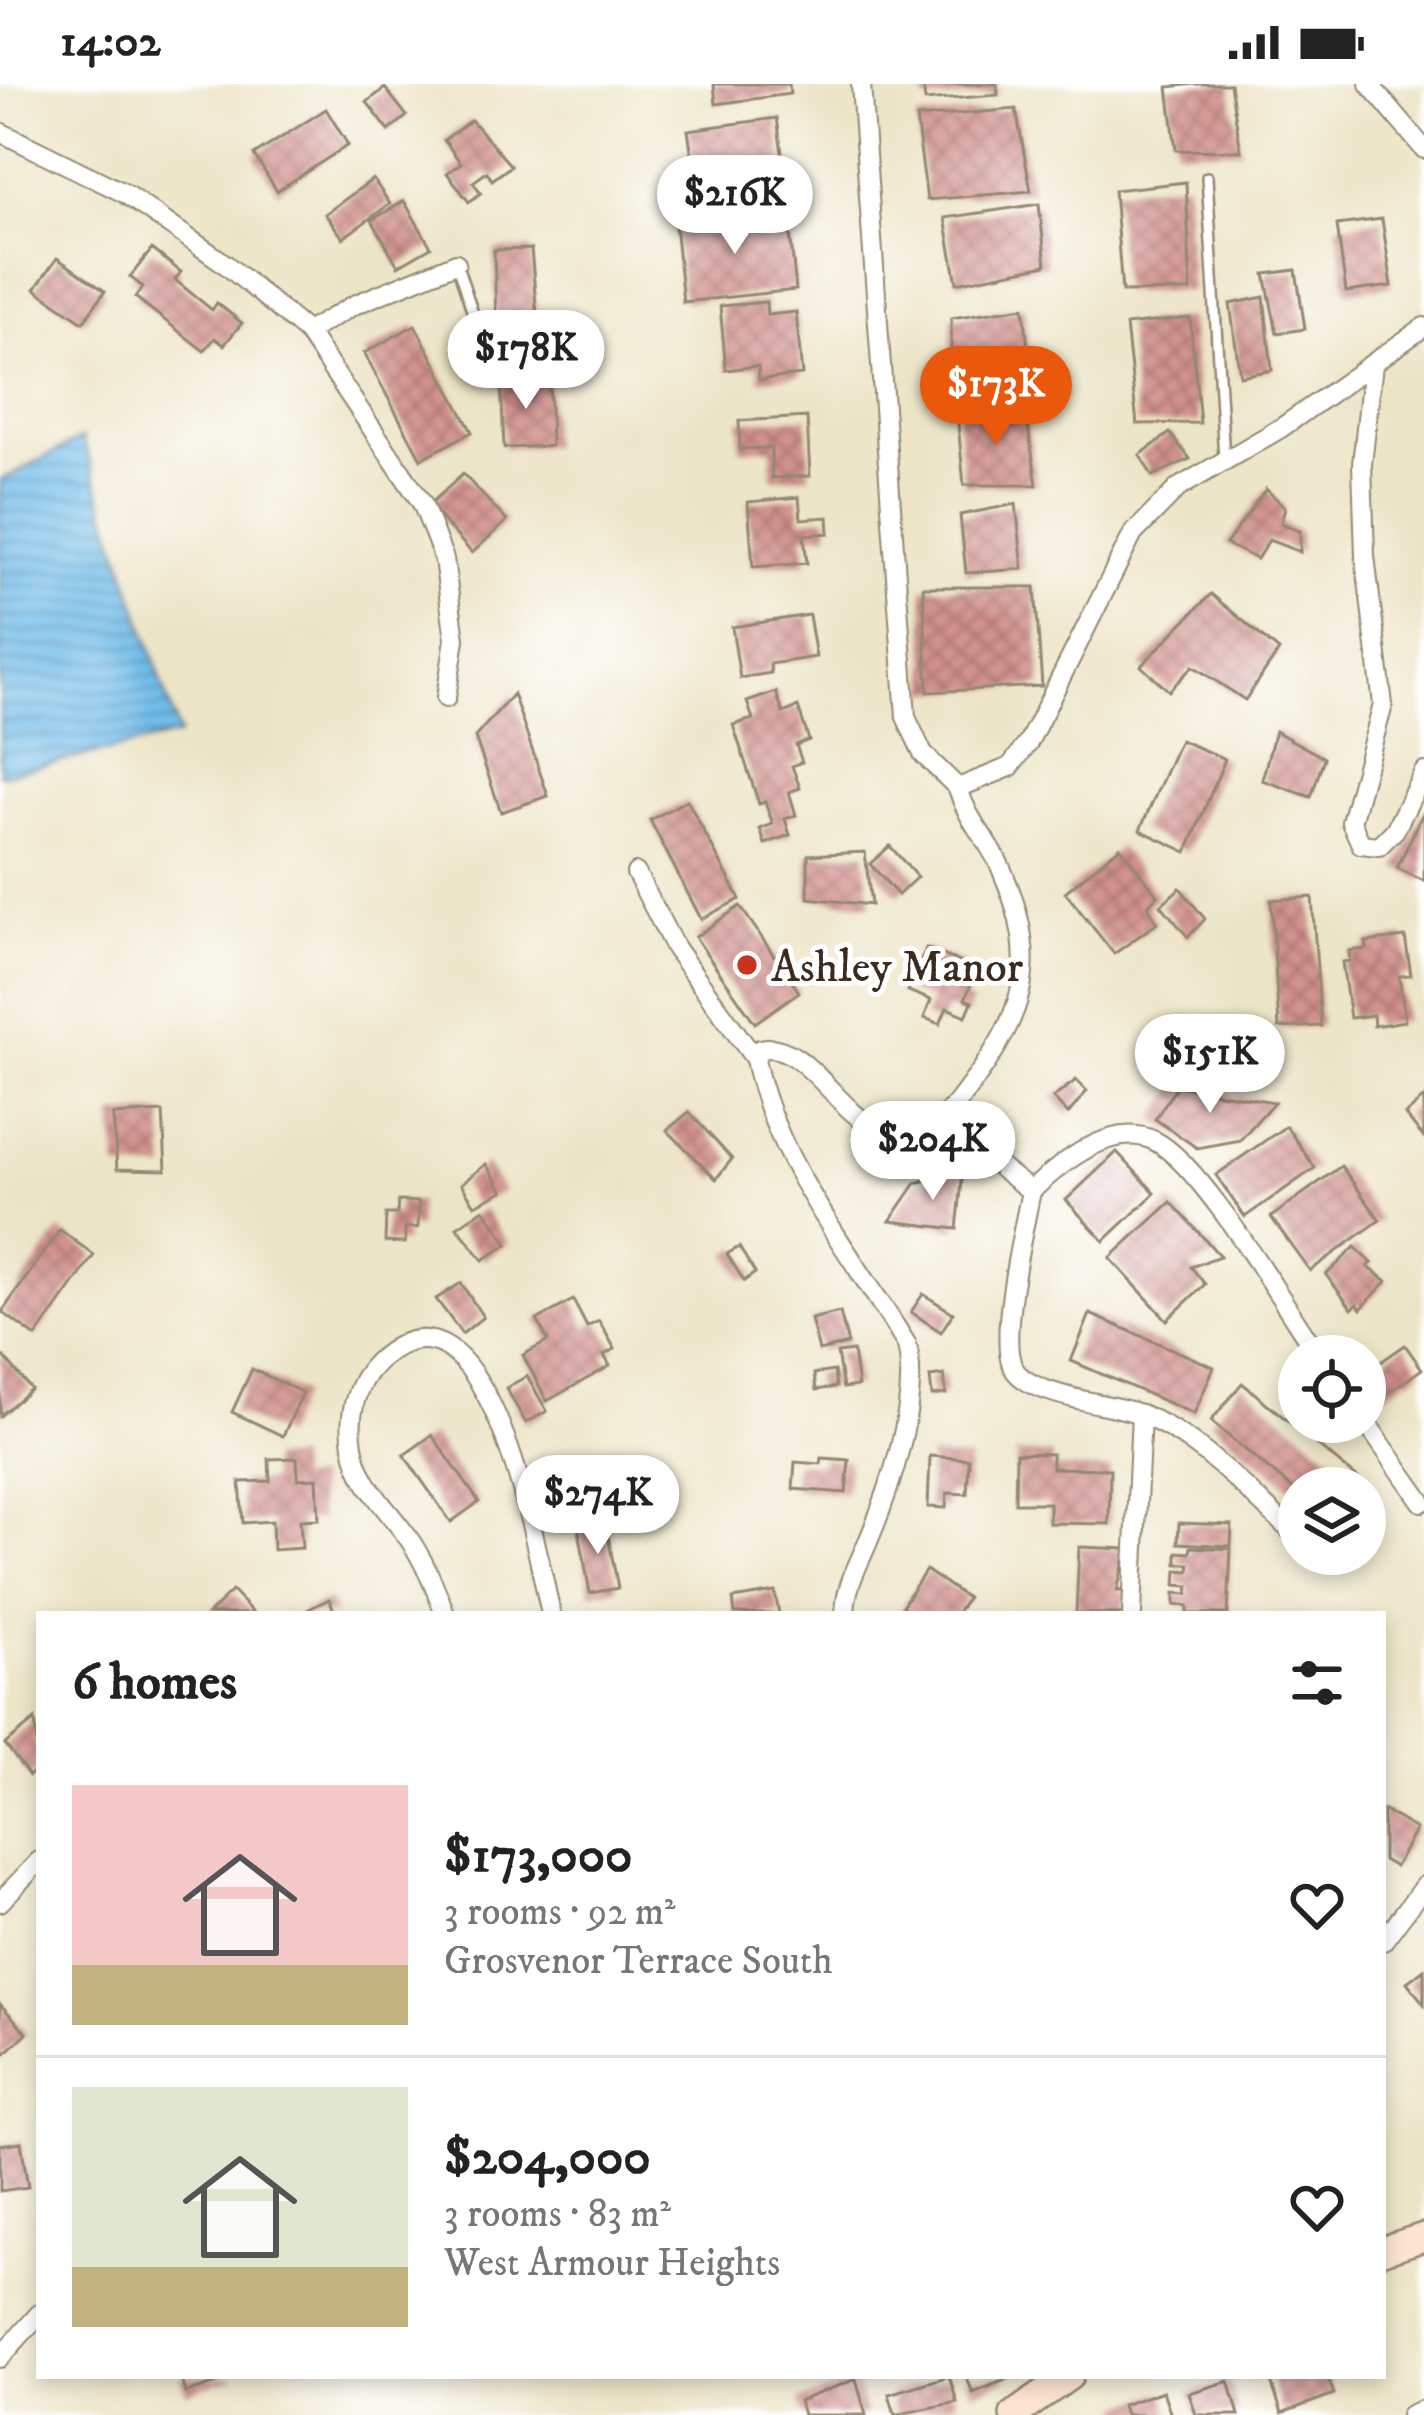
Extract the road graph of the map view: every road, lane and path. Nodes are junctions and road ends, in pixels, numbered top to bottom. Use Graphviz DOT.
graph roads {
  1 [pos="861,84"];
  2 [pos="1369,84"];
  3 [pos="0,132"];
  4 [pos="1424,149"];
  5 [pos="1207,177"];
  6 [pos="456,263"];
  7 [pos="1424,327"];
  8 [pos="308,332"];
  9 [pos="1373,364"];
  10 [pos="491,368"];
  11 [pos="1224,459"];
  12 [pos="446,698"];
  13 [pos="1424,772"];
  14 [pos="958,788"];
  15 [pos="636,872"];
  16 [pos="755,1060"];
  17 [pos="950,1113"];
  18 [pos="1031,1191"];
  19 [pos="1305,1335"];
  20 [pos="1142,1414"];
  21 [pos="1380,1443"];
  22 [pos="1422,1502"];
  23 [pos="1278,1518"];
  24 [pos="444,1611"];
  25 [pos="550,1611"];
  26 [pos="845,1611"];
  27 [pos="1132,1611"];
  28 [pos="36,1864"];
  29 [pos="1424,1886"];
  30 [pos="0,1902"];
  31 [pos="1386,1937"];
  32 [pos="1424,2237"];
  33 [pos="1386,2249"];
  34 [pos="36,2317"];
  35 [pos="0,2357"];
  36 [pos="1065,2379"];
  37 [pos="1424,2409"];
  38 [pos="1014,2415"];
  39 [pos="1410,2415"];
  1 -- 14 [label="street"];
  2 -- 4 [label="street"];
  3 -- 8 [label="street"];
  5 -- 11 [label="lane"];
  6 -- 8 [label="street"];
  6 -- 10 [label="lane"];
  7 -- 9 [label="street"];
  8 -- 12 [label="street"];
  9 -- 11 [label="street"];
  9 -- 13 [label="street"];
  11 -- 14 [label="street"];
  14 -- 17 [label="street"];
  15 -- 16 [label="street"];
  16 -- 17 [label="street"];
  16 -- 26 [label="street"];
  17 -- 18 [label="street"];
  18 -- 19 [label="street"];
  18 -- 20 [label="street"];
  20 -- 23 [label="street"];
  20 -- 27 [label="street"];
  21 -- 22 [label="street"];
  24 -- 25 [label="street"];
  28 -- 30 [label="street"];
  29 -- 31 [label="street"];
  32 -- 33 [label="main road"];
  34 -- 35 [label="street"];
  36 -- 38 [label="main road"];
  37 -- 39 [label="street"];
}
